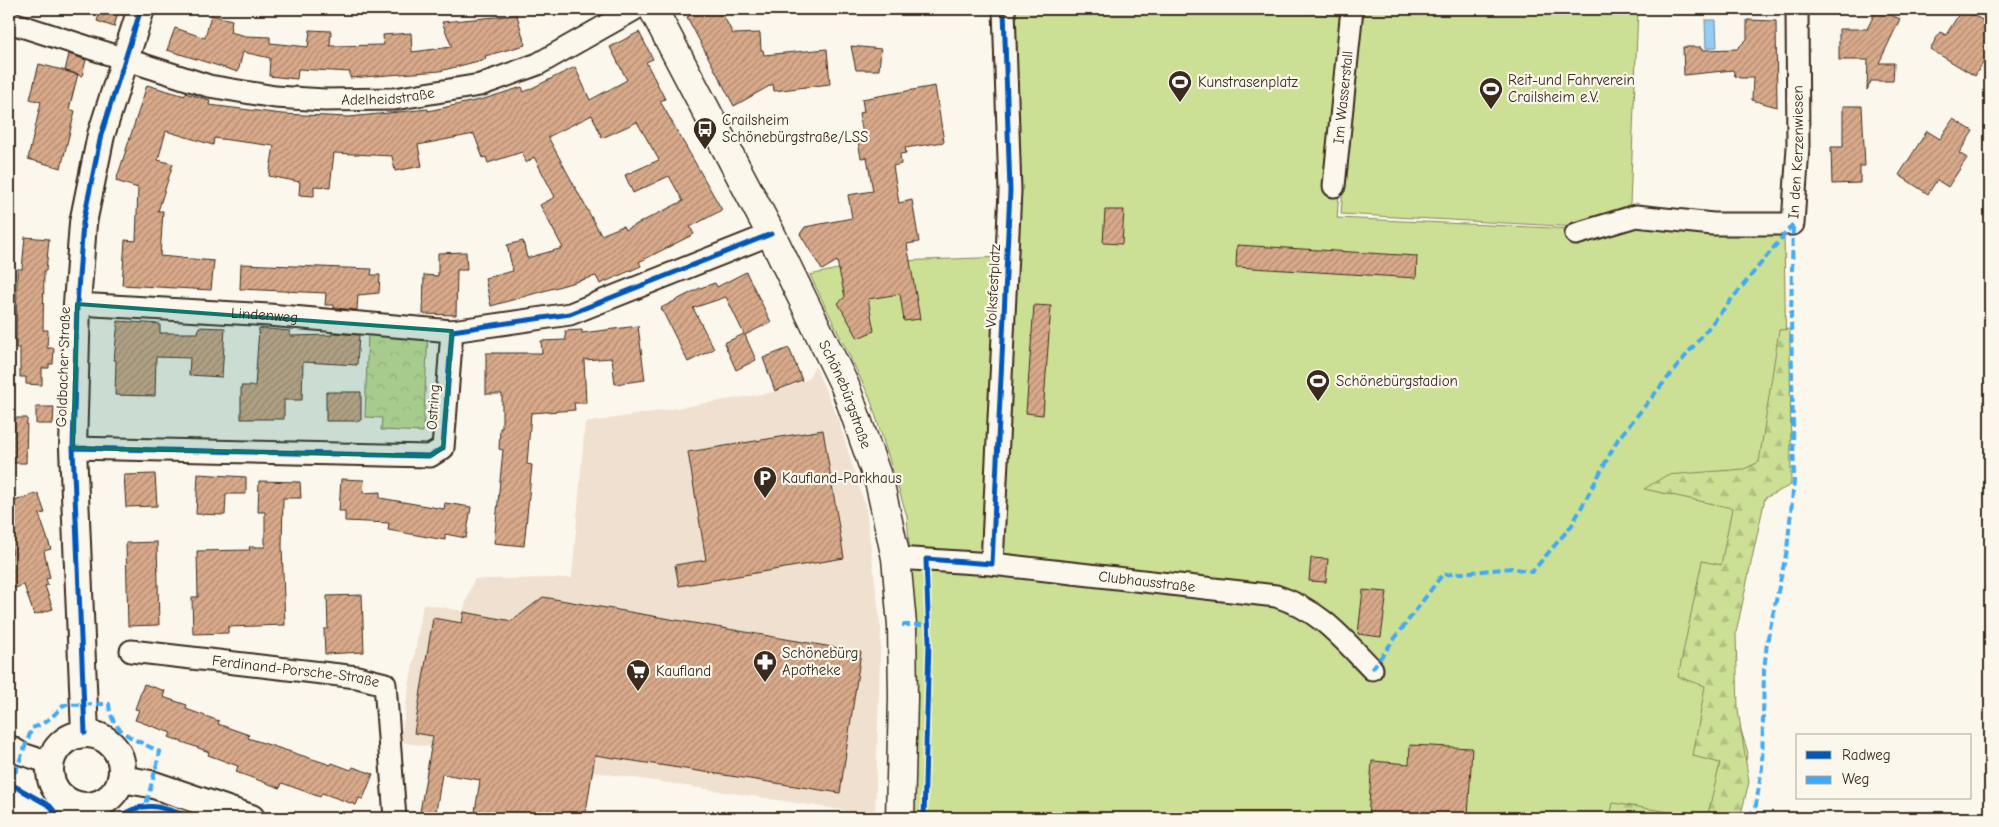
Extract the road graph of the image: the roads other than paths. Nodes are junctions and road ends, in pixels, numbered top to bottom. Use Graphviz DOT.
graph roads {
  1 [pos="141,9"];
  2 [pos="635,9"];
  3 [pos="653,9"];
  4 [pos="1004,9"];
  5 [pos="1352,9"];
  6 [pos="1797,9"];
  7 [pos="9,22"];
  8 [pos="126,58"];
  9 [pos="1334,186"];
  10 [pos="771,234"];
  11 [pos="1576,234"];
  12 [pos="77,304"];
  13 [pos="452,331"];
  14 [pos="73,448"];
  15 [pos="896,558"];
  16 [pos="992,564"];
  17 [pos="131,650"];
  18 [pos="1372,669"];
  19 [pos="85,733"];
  20 [pos="9,746"];
  21 [pos="50,762"];
  22 [pos="121,779"];
  23 [pos="88,812"];
  24 [pos="251,818"];
  25 [pos="395,818"];
  26 [pos="900,818"];
  1 -- 8 [label="street, Goldbacher Straße"];
  2 -- 8 [label="street, Adelheidstraße"];
  3 -- 10 [label="main road, Schönebürgstraße"];
  4 -- 16 [label="street, Volksfestplatz"];
  5 -- 9 [label="street, Im Wasserstall"];
  6 -- 11 [label="street, In den Kerzenwiesen"];
  7 -- 8 [label="street, Adelheidstraße"];
  8 -- 12 [label="street, Goldbacher Straße"];
  10 -- 13 [label="street"];
  10 -- 15 [label="main road, Schönebürgstraße"];
  12 -- 13 [label="street, Lindenweg"];
  12 -- 14 [label="street, Goldbacher Straße"];
  13 -- 14 [label="street, Ostring"];
  14 -- 19 [label="street, Goldbacher Straße"];
  15 -- 16 [label="street, Clubhausstraße"];
  15 -- 26 [label="main road, Schönebürgstraße"];
  16 -- 18 [label="street, Clubhausstraße"];
  17 -- 25 [label="street, Ferdinand-Porsche-Straße"];
  19 -- 21 [label="street"];
  19 -- 22 [label="street"];
  20 -- 21 [label="street"];
  21 -- 23 [label="street"];
  22 -- 23 [label="street"];
  22 -- 24 [label="street"];
}
